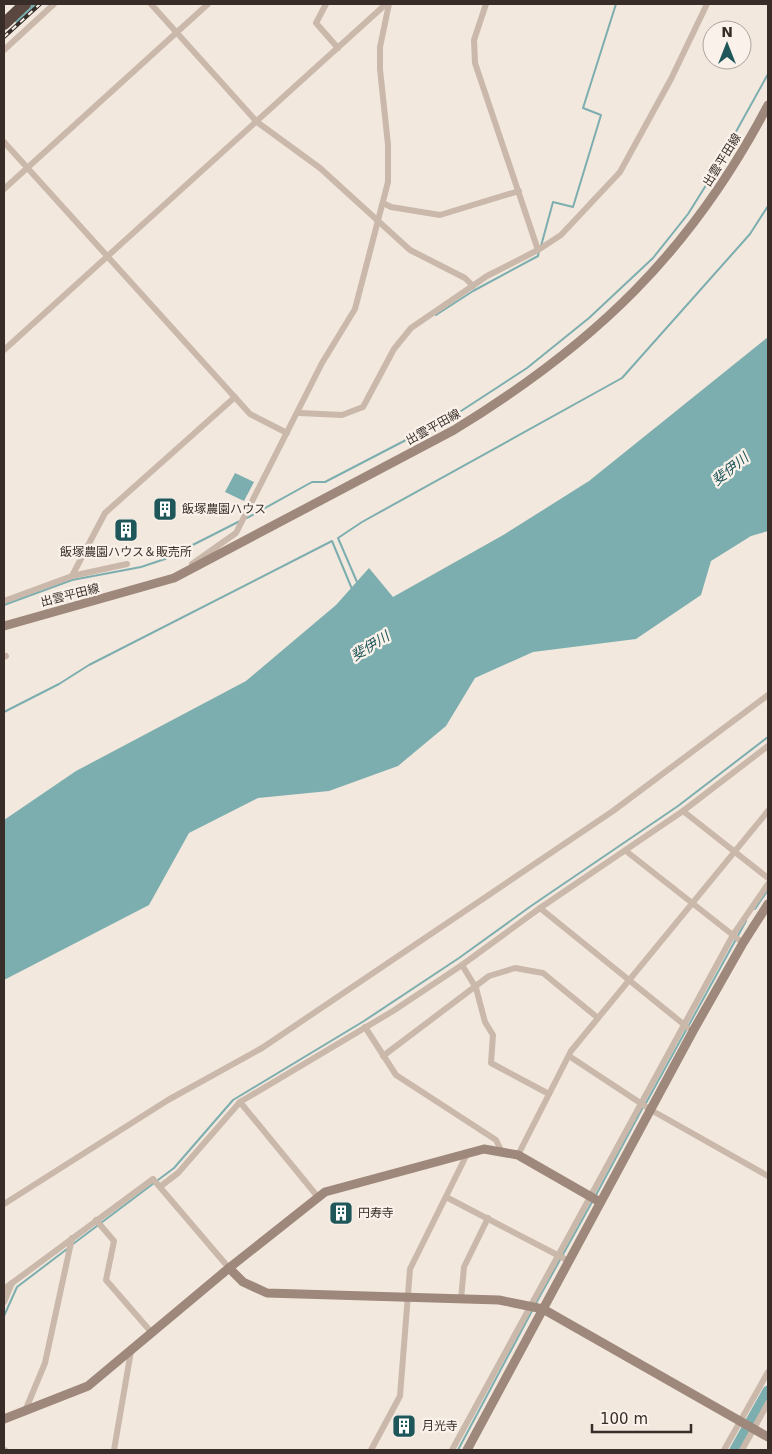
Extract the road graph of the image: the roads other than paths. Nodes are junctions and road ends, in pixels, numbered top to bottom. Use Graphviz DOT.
graph roads {
  1 [pos="26,4"];
  2 [pos="54,4"];
  3 [pos="151,4"];
  4 [pos="208,4"];
  5 [pos="326,4"];
  6 [pos="388,4"];
  7 [pos="486,4"];
  8 [pos="706,4"];
  9 [pos="4,24"];
  10 [pos="176,32"];
  11 [pos="338,48"];
  12 [pos="4,50"];
  13 [pos="768,104"];
  14 [pos="257,122"];
  15 [pos="4,142"];
  16 [pos="27,168"];
  17 [pos="4,190"];
  18 [pos="519,192"];
  19 [pos="383,203"];
  20 [pos="378,221"];
  21 [pos="538,250"];
  22 [pos="107,256"];
  23 [pos="472,286"];
  24 [pos="4,350"];
  25 [pos="235,397"];
  26 [pos="299,413"];
  27 [pos="287,433"];
  28 [pos="127,564"];
  29 [pos="72,576"];
  30 [pos="174,578"];
  31 [pos="4,601"];
  32 [pos="4,626"];
  33 [pos="768,696"];
  34 [pos="767,748"];
  35 [pos="683,811"];
  36 [pos="768,811"];
  37 [pos="626,851"];
  38 [pos="735,852"];
  39 [pos="768,878"];
  40 [pos="768,884"];
  41 [pos="693,903"];
  42 [pos="768,904"];
  43 [pos="540,908"];
  44 [pos="733,935"];
  45 [pos="743,943"];
  46 [pos="462,964"];
  47 [pos="630,981"];
  48 [pos="476,988"];
  49 [pos="598,1018"];
  50 [pos="685,1025"];
  51 [pos="364,1027"];
  52 [pos="693,1031"];
  53 [pos="383,1056"];
  54 [pos="569,1056"];
  55 [pos="549,1094"];
  56 [pos="240,1102"];
  57 [pos="642,1104"];
  58 [pos="651,1110"];
  59 [pos="501,1150"];
  60 [pos="468,1152"];
  61 [pos="518,1155"];
  62 [pos="768,1176"];
  63 [pos="161,1186"];
  64 [pos="318,1197"];
  65 [pos="446,1197"];
  66 [pos="591,1197"];
  67 [pos="600,1202"];
  68 [pos="4,1204"];
  69 [pos="488,1218"];
  70 [pos="96,1220"];
  71 [pos="72,1238"];
  72 [pos="559,1256"];
  73 [pos="569,1261"];
  74 [pos="229,1268"];
  75 [pos="13,1281"];
  76 [pos="542,1287"];
  77 [pos="4,1289"];
  78 [pos="551,1293"];
  79 [pos="408,1297"];
  80 [pos="461,1298"];
  81 [pos="4,1302"];
  82 [pos="531,1306"];
  83 [pos="543,1309"];
  84 [pos="152,1333"];
  85 [pos="512,1344"];
  86 [pos="521,1348"];
  87 [pos="131,1351"];
  88 [pos="768,1372"];
  89 [pos="481,1399"];
  90 [pos="768,1404"];
  91 [pos="490,1405"];
  92 [pos="25,1411"];
  93 [pos="474,1412"];
  94 [pos="484,1417"];
  95 [pos="4,1419"];
  96 [pos="742,1422"];
  97 [pos="754,1429"];
  98 [pos="768,1437"];
  99 [pos="114,1450"];
  100 [pos="371,1450"];
  101 [pos="452,1450"];
  102 [pos="466,1450"];
  103 [pos="724,1450"];
  104 [pos="742,1450"];
  1 -- 9 [label="highway"];
  2 -- 12 [label="street"];
  3 -- 10 [label="street"];
  4 -- 10 [label="street"];
  5 -- 11 [label="street"];
  6 -- 11 [label="street"];
  6 -- 19 [label="street"];
  7 -- 18 [label="street"];
  8 -- 21 [label="street"];
  10 -- 14 [label="street"];
  10 -- 16 [label="street"];
  11 -- 14 [label="street"];
  13 -- 30 [label="street, 出雲平田線"];
  14 -- 20 [label="street"];
  14 -- 22 [label="street"];
  15 -- 16 [label="street"];
  16 -- 17 [label="street"];
  16 -- 22 [label="street"];
  18 -- 19 [label="street"];
  18 -- 21 [label="street"];
  19 -- 20 [label="street"];
  20 -- 23 [label="street"];
  20 -- 26 [label="street"];
  21 -- 23 [label="street"];
  22 -- 24 [label="street"];
  22 -- 25 [label="street"];
  23 -- 26 [label="street"];
  25 -- 27 [label="street"];
  25 -- 29 [label="street"];
  26 -- 27 [label="street"];
  27 -- 30 [label="street"];
  28 -- 29 [label="street"];
  29 -- 31 [label="street"];
  30 -- 32 [label="street, 出雲平田線"];
  33 -- 68 [label="street"];
  34 -- 35 [label="street"];
  35 -- 37 [label="street"];
  35 -- 38 [label="street"];
  36 -- 38 [label="street"];
  37 -- 41 [label="street"];
  37 -- 43 [label="street"];
  38 -- 39 [label="street"];
  38 -- 41 [label="street"];
  40 -- 44 [label="street"];
  41 -- 44 [label="street"];
  41 -- 47 [label="street"];
  42 -- 45 [label="street"];
  43 -- 46 [label="street"];
  43 -- 47 [label="street"];
  44 -- 45 [label="street"];
  44 -- 50 [label="street"];
  45 -- 52 [label="street"];
  46 -- 48 [label="street"];
  46 -- 51 [label="street"];
  47 -- 49 [label="street"];
  47 -- 50 [label="street"];
  48 -- 49 [label="street"];
  48 -- 53 [label="street"];
  48 -- 55 [label="street"];
  49 -- 54 [label="street"];
  50 -- 52 [label="street"];
  50 -- 57 [label="street"];
  51 -- 53 [label="street"];
  51 -- 56 [label="street"];
  52 -- 58 [label="street"];
  53 -- 59 [label="street"];
  54 -- 55 [label="street"];
  54 -- 57 [label="street"];
  55 -- 61 [label="street"];
  56 -- 63 [label="street"];
  56 -- 64 [label="street"];
  57 -- 58 [label="street"];
  57 -- 66 [label="street"];
  58 -- 62 [label="street"];
  58 -- 67 [label="street"];
  59 -- 60 [label="street"];
  59 -- 61 [label="street"];
  60 -- 64 [label="street"];
  60 -- 65 [label="street"];
  61 -- 66 [label="street"];
  63 -- 70 [label="street"];
  63 -- 74 [label="street"];
  64 -- 74 [label="street"];
  65 -- 69 [label="street"];
  65 -- 79 [label="street"];
  66 -- 67 [label="street"];
  66 -- 72 [label="street"];
  67 -- 73 [label="street"];
  69 -- 72 [label="street"];
  69 -- 80 [label="street"];
  70 -- 71 [label="street"];
  70 -- 84 [label="street"];
  71 -- 75 [label="street"];
  71 -- 92 [label="street"];
  72 -- 73 [label="street"];
  72 -- 76 [label="street"];
  73 -- 78 [label="street"];
  74 -- 79 [label="street"];
  74 -- 84 [label="street"];
  75 -- 77 [label="street"];
  75 -- 81 [label="street"];
  76 -- 78 [label="street"];
  76 -- 82 [label="street"];
  78 -- 83 [label="street"];
  79 -- 80 [label="street"];
  79 -- 100 [label="street"];
  80 -- 82 [label="street"];
  82 -- 83 [label="street"];
  82 -- 85 [label="street"];
  83 -- 86 [label="street"];
  83 -- 96 [label="street"];
  84 -- 87 [label="street"];
  85 -- 86 [label="street"];
  85 -- 89 [label="street"];
  86 -- 91 [label="street"];
  87 -- 92 [label="street"];
  87 -- 99 [label="street"];
  88 -- 96 [label="street"];
  89 -- 91 [label="street"];
  89 -- 93 [label="street"];
  90 -- 97 [label="street"];
  91 -- 94 [label="street"];
  92 -- 95 [label="street"];
  93 -- 94 [label="street"];
  93 -- 101 [label="street"];
  94 -- 102 [label="street"];
  96 -- 97 [label="street"];
  96 -- 103 [label="street"];
  97 -- 98 [label="street"];
  97 -- 104 [label="street"];
}
